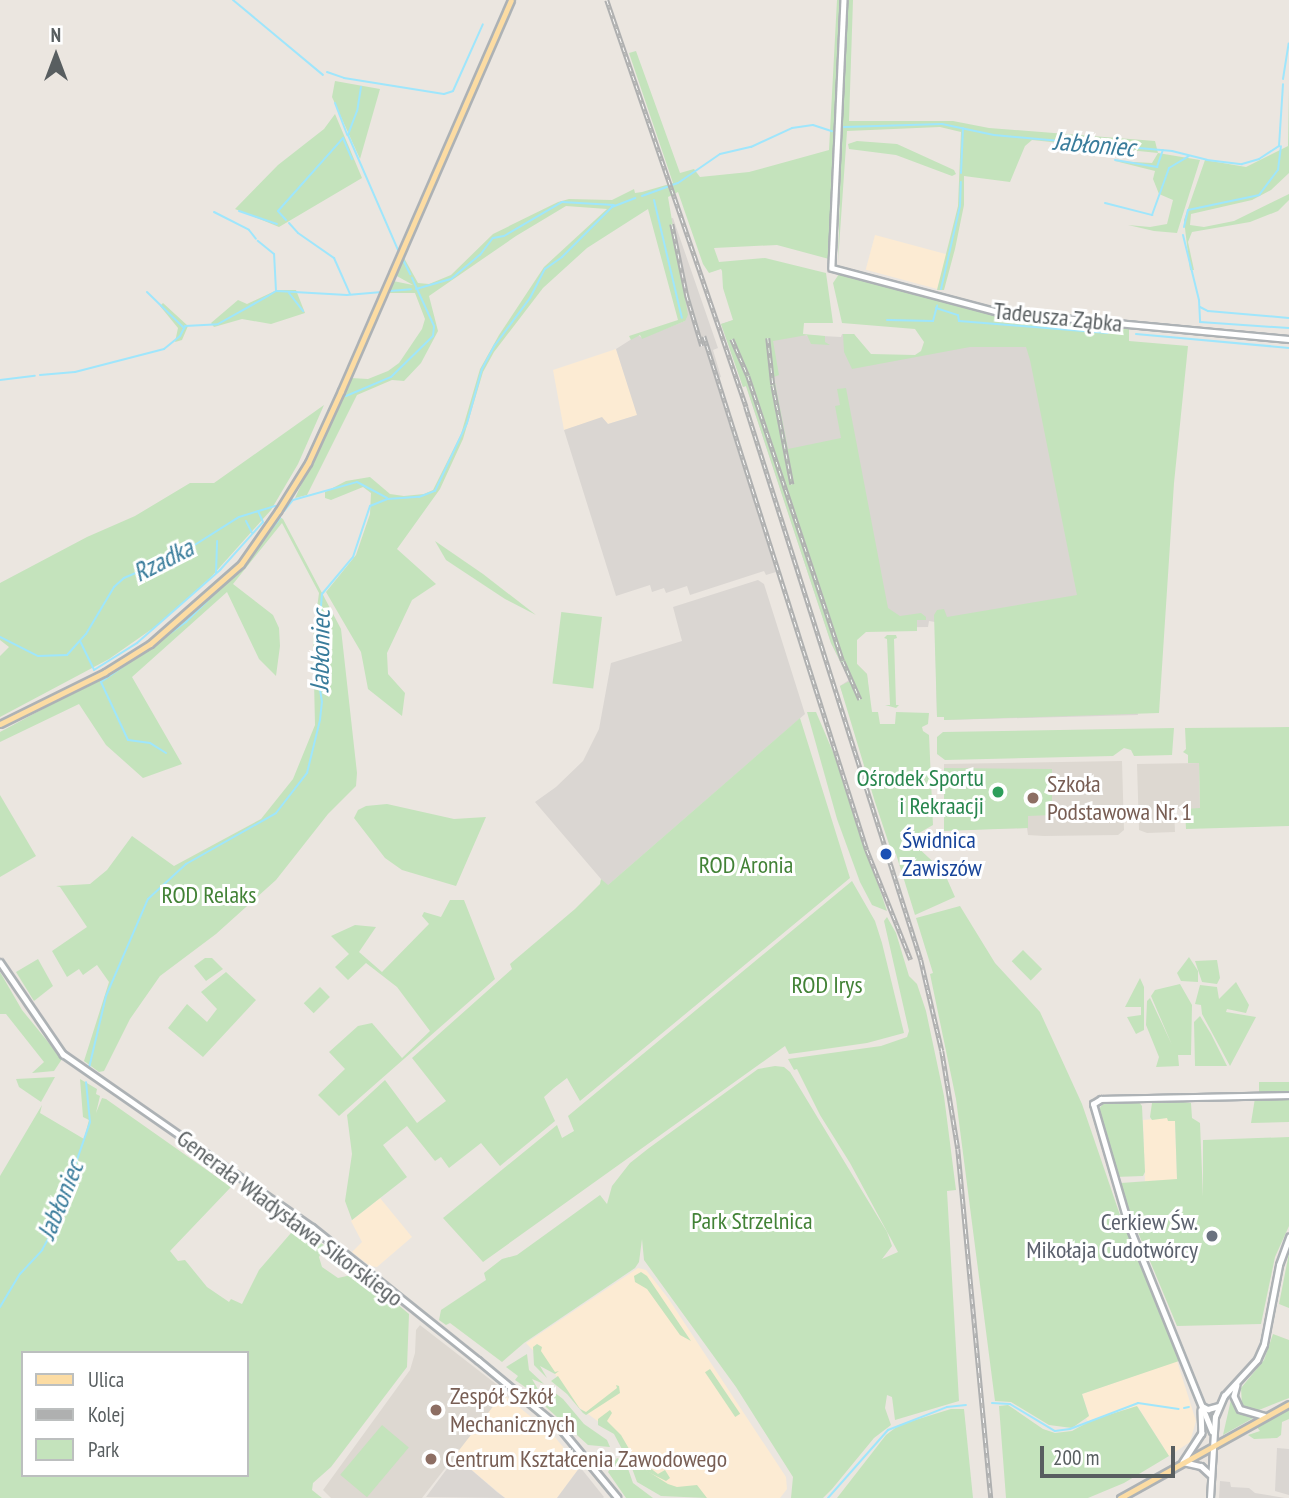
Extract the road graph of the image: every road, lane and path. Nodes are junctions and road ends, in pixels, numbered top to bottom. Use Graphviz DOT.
graph roads {
  1 [pos="511,0"];
  2 [pos="844,0"];
  3 [pos="1289,339"];
  4 [pos="0,726"];
  5 [pos="0,962"];
  6 [pos="1289,1095"];
  7 [pos="1289,1237"];
  8 [pos="1239,1381"];
  9 [pos="1289,1404"];
  10 [pos="1201,1406"];
  11 [pos="1219,1406"];
  12 [pos="1265,1416"];
  13 [pos="1212,1432"];
  14 [pos="1211,1447"];
  15 [pos="1183,1462"];
  16 [pos="1210,1474"];
  17 [pos="618,1498"];
  18 [pos="1120,1498"];
  19 [pos="1210,1498"];
  1 -- 4 [label="main road"];
  2 -- 3 [label="street, Tadeusza Ząbka"];
  5 -- 17 [label="street, Generała Władysława Sikorskiego"];
  6 -- 10 [label="street"];
  7 -- 8 [label="street"];
  8 -- 11 [label="street"];
  8 -- 12 [label="street"];
  9 -- 12 [label="main road"];
  10 -- 11 [label="street"];
  10 -- 13 [label="street"];
  10 -- 15 [label="street"];
  11 -- 13 [label="street"];
  12 -- 14 [label="main road"];
  13 -- 14 [label="street"];
  14 -- 15 [label="main road"];
  14 -- 16 [label="street"];
  15 -- 16 [label="street"];
  15 -- 18 [label="main road"];
  16 -- 19 [label="street"];
}
